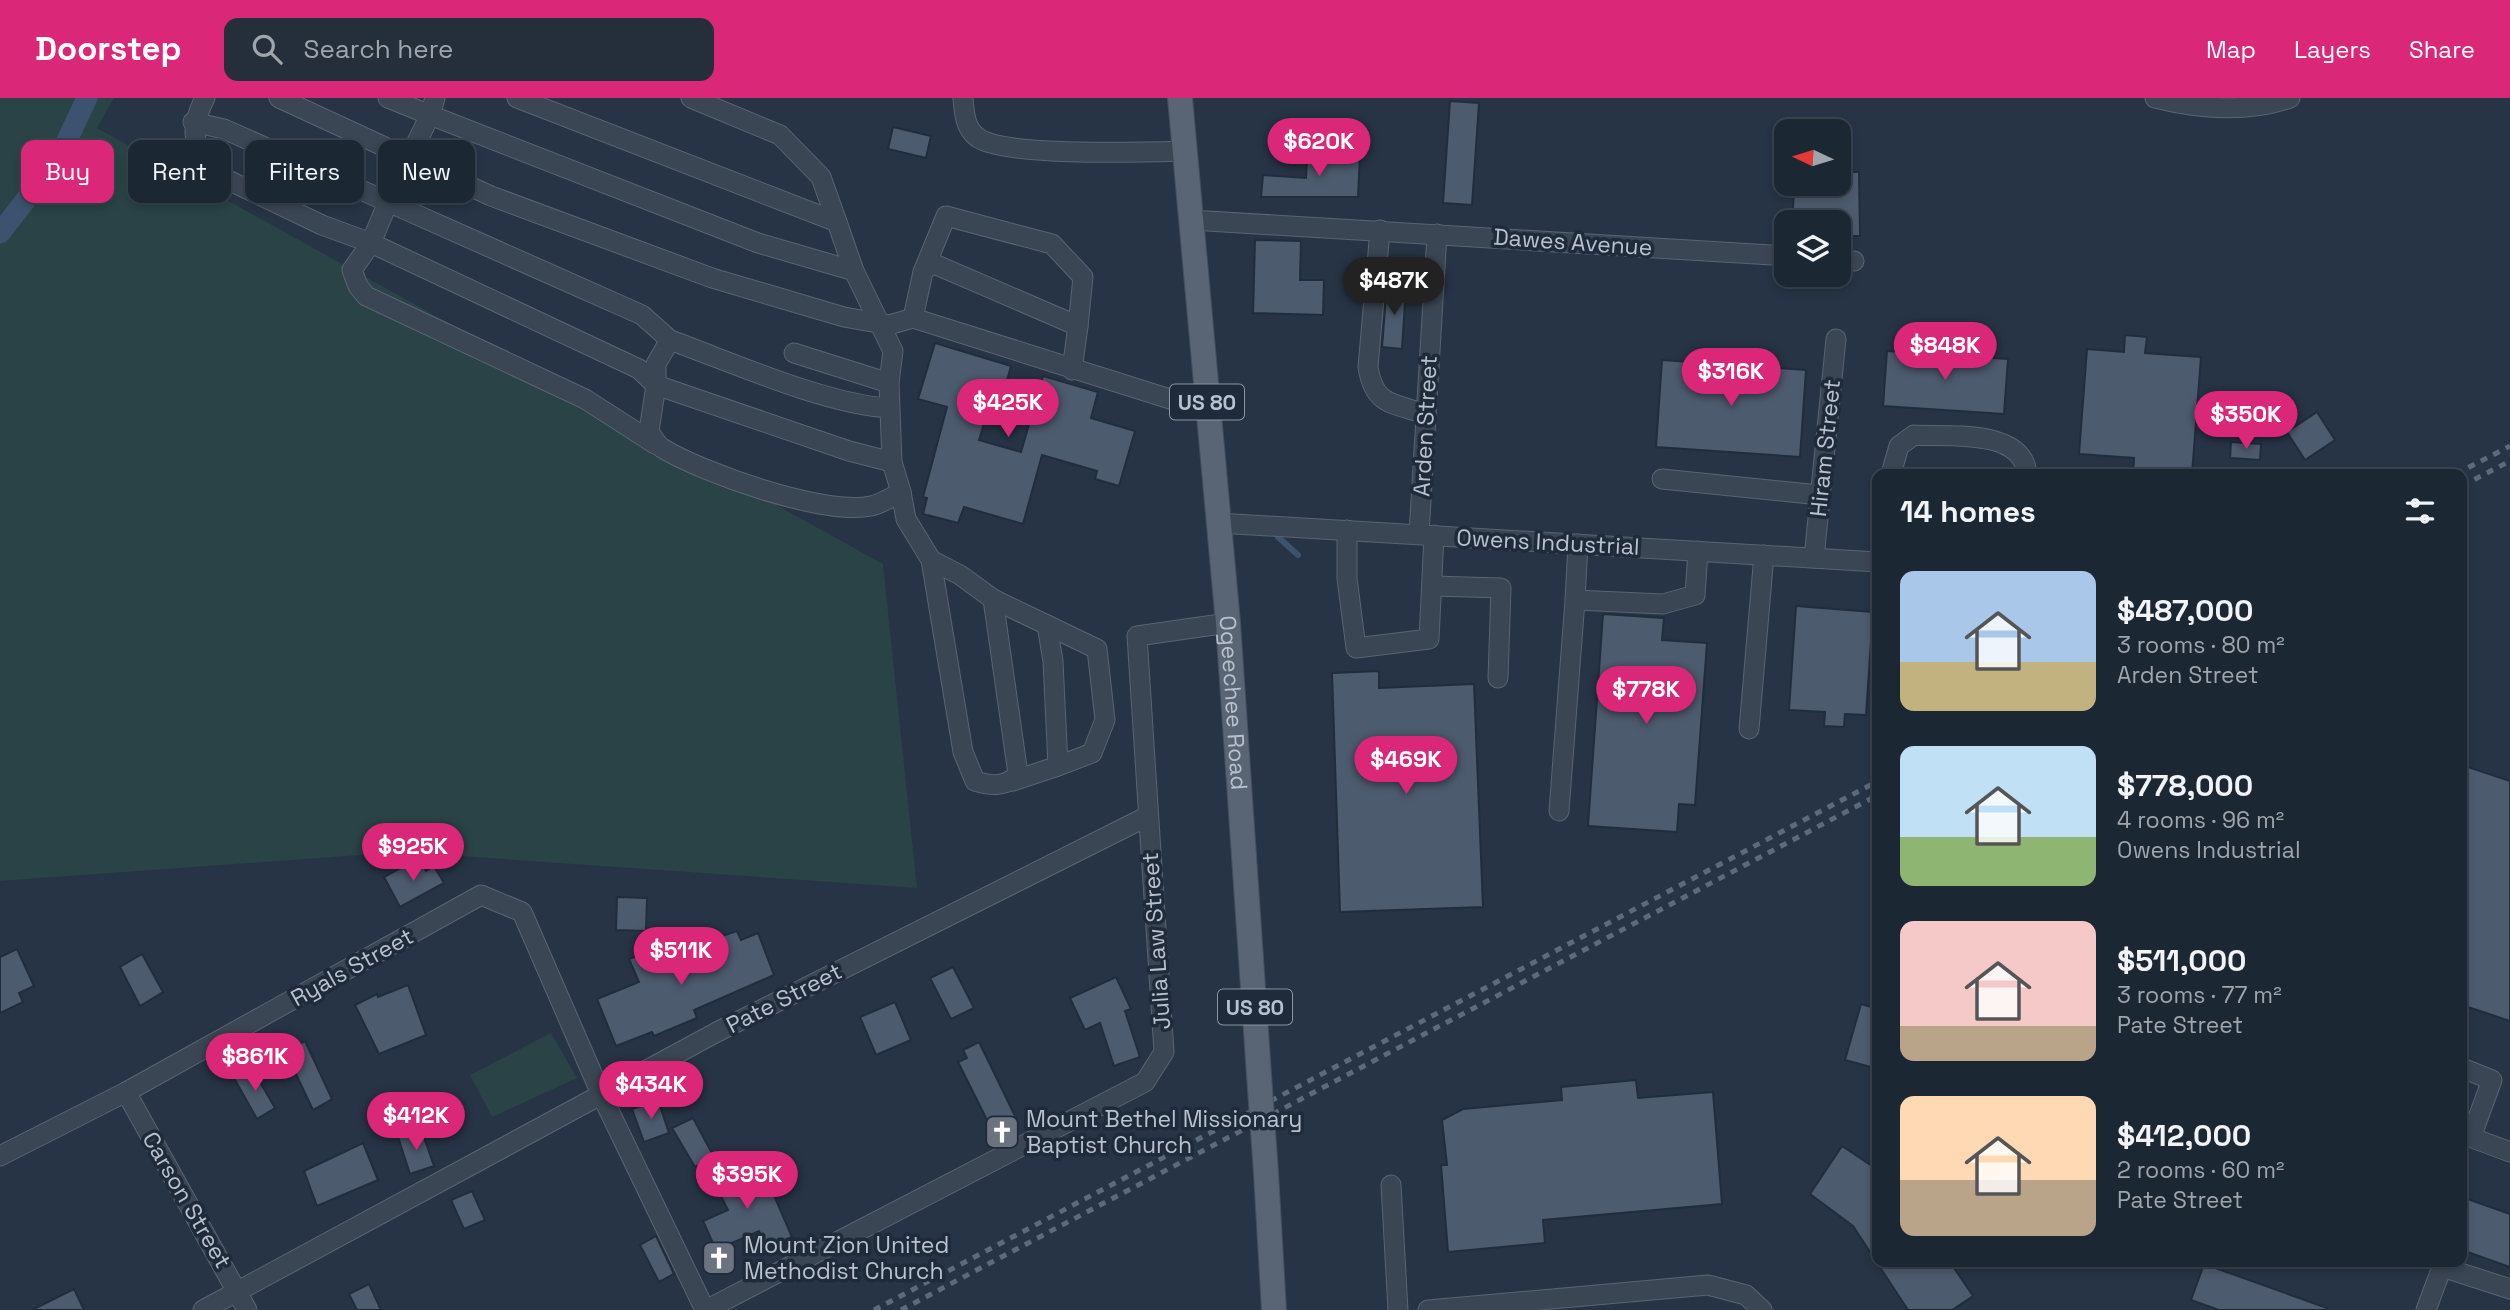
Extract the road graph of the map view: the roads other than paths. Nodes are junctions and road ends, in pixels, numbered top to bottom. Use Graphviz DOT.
graph roads {
  1 [pos="205,98"];
  2 [pos="279,98"];
  3 [pos="388,98"];
  4 [pos="517,98"];
  5 [pos="691,98"];
  6 [pos="963,98"];
  7 [pos="1180,98"];
  8 [pos="2155,98"];
  9 [pos="2290,98"];
  10 [pos="2267,101"];
  11 [pos="433,107"];
  12 [pos="193,122"];
  13 [pos="418,140"];
  14 [pos="378,144"];
  15 [pos="1185,151"];
  16 [pos="475,189"];
  17 [pos="378,198"];
  18 [pos="388,203"];
  19 [pos="390,203"];
  20 [pos="1191,220"];
  21 [pos="837,222"];
  22 [pos="1380,230"];
  23 [pos="1437,234"];
  24 [pos="371,243"];
  25 [pos="1774,255"];
  26 [pos="854,271"];
  27 [pos="923,272"];
  28 [pos="913,318"];
  29 [pos="881,323"];
  30 [pos="1078,326"];
  31 [pos="1836,339"];
  32 [pos="670,340"];
  33 [pos="794,353"];
  34 [pos="1072,370"];
  35 [pos="889,383"];
  36 [pos="656,385"];
  37 [pos="890,408"];
  38 [pos="1208,411"];
  39 [pos="1426,414"];
  40 [pos="659,447"];
  41 [pos="892,462"];
  42 [pos="1892,469"];
  43 [pos="2026,469"];
  44 [pos="1662,479"];
  45 [pos="901,492"];
  46 [pos="1820,495"];
  47 [pos="1218,523"];
  48 [pos="1347,530"];
  49 [pos="1427,535"];
  50 [pos="1577,544"];
  51 [pos="1698,551"];
  52 [pos="1764,555"];
  53 [pos="1814,558"];
  54 [pos="931,560"];
  55 [pos="1872,562"];
  56 [pos="1432,586"];
  57 [pos="993,599"];
  58 [pos="1575,600"];
  59 [pos="1228,623"];
  60 [pos="1047,625"];
  61 [pos="1498,678"];
  62 [pos="1749,729"];
  63 [pos="1058,766"];
  64 [pos="1013,780"];
  65 [pos="1559,811"];
  66 [pos="1148,816"];
  67 [pos="2467,1070"];
  68 [pos="126,1092"];
  69 [pos="602,1096"];
  70 [pos="2467,1135"];
  71 [pos="2510,1152"];
  72 [pos="0,1156"];
  73 [pos="1391,1185"];
  74 [pos="2510,1289"];
  75 [pos="239,1292"];
  76 [pos="1578,1303"];
  77 [pos="203,1310"];
  78 [pos="247,1310"];
  79 [pos="706,1310"];
  80 [pos="1274,1310"];
  81 [pos="1398,1310"];
  82 [pos="1428,1310"];
  83 [pos="1762,1310"];
  84 [pos="2426,1310"];
  1 -- 12 [label="street"];
  2 -- 14 [label="street"];
  3 -- 11 [label="street"];
  4 -- 21 [label="street"];
  5 -- 21 [label="street"];
  6 -- 15 [label="street"];
  7 -- 15 [label="main road, Ogeechee Road / US 80"];
  8 -- 10 [label="street"];
  9 -- 10 [label="street"];
  11 -- 13 [label="street"];
  11 -- 26 [label="street"];
  12 -- 17 [label="street"];
  12 -- 24 [label="street"];
  15 -- 20 [label="main road, Ogeechee Road / US 80"];
  16 -- 29 [label="street"];
  18 -- 24 [label="street"];
  19 -- 32 [label="street"];
  20 -- 22 [label="street, Dawes Avenue"];
  20 -- 38 [label="main road, Ogeechee Road / US 80"];
  21 -- 26 [label="street"];
  22 -- 23 [label="street, Dawes Avenue"];
  22 -- 39 [label="street"];
  23 -- 25 [label="street, Dawes Avenue"];
  23 -- 39 [label="street, Arden Street"];
  24 -- 36 [label="street"];
  24 -- 40 [label="street"];
  26 -- 29 [label="street"];
  27 -- 28 [label="street"];
  27 -- 30 [label="street"];
  27 -- 30 [label="street"];
  28 -- 29 [label="street"];
  28 -- 34 [label="street"];
  29 -- 35 [label="street"];
  30 -- 34 [label="street"];
  31 -- 46 [label="street, Hiram Street"];
  32 -- 36 [label="street"];
  32 -- 37 [label="street"];
  33 -- 35 [label="street"];
  34 -- 38 [label="street"];
  35 -- 37 [label="street"];
  36 -- 40 [label="street"];
  36 -- 41 [label="street"];
  37 -- 41 [label="street"];
  38 -- 47 [label="main road, Ogeechee Road / US 80"];
  39 -- 49 [label="street, Arden Street"];
  40 -- 45 [label="street"];
  41 -- 45 [label="street"];
  42 -- 43 [label="street"];
  44 -- 46 [label="street"];
  45 -- 54 [label="street"];
  46 -- 53 [label="street, Hiram Street"];
  47 -- 48 [label="street, Owens Industrial"];
  47 -- 59 [label="main road, Ogeechee Road / US 80"];
  48 -- 49 [label="street, Owens Industrial"];
  48 -- 56 [label="street, Arden Street"];
  49 -- 50 [label="street, Owens Industrial"];
  49 -- 56 [label="street, Arden Street"];
  50 -- 51 [label="street, Owens Industrial"];
  50 -- 58 [label="street"];
  51 -- 52 [label="street, Owens Industrial"];
  51 -- 58 [label="street"];
  52 -- 53 [label="street, Owens Industrial"];
  52 -- 62 [label="street"];
  53 -- 55 [label="street, Owens Industrial"];
  54 -- 57 [label="street"];
  54 -- 64 [label="street"];
  56 -- 61 [label="street"];
  57 -- 60 [label="street"];
  57 -- 64 [label="street"];
  58 -- 65 [label="street"];
  59 -- 66 [label="street, Julia Law Street"];
  59 -- 80 [label="main road, Ogeechee Road / US 80, bridge"];
  60 -- 63 [label="street"];
  60 -- 63 [label="street"];
  63 -- 64 [label="street"];
  66 -- 69 [label="street, Pate Street"];
  66 -- 79 [label="street, Julia Law Street"];
  67 -- 70 [label="street"];
  68 -- 69 [label="street, Ryals Street"];
  68 -- 72 [label="street, Ryals Street"];
  68 -- 75 [label="street, Carson Street"];
  69 -- 75 [label="street, Pate Street"];
  69 -- 79 [label="street"];
  70 -- 71 [label="street"];
  73 -- 81 [label="street"];
  74 -- 84 [label="street"];
  75 -- 77 [label="street, Pate Street"];
  75 -- 78 [label="street, Carson Street"];
  76 -- 82 [label="street"];
  76 -- 83 [label="street"];
}
